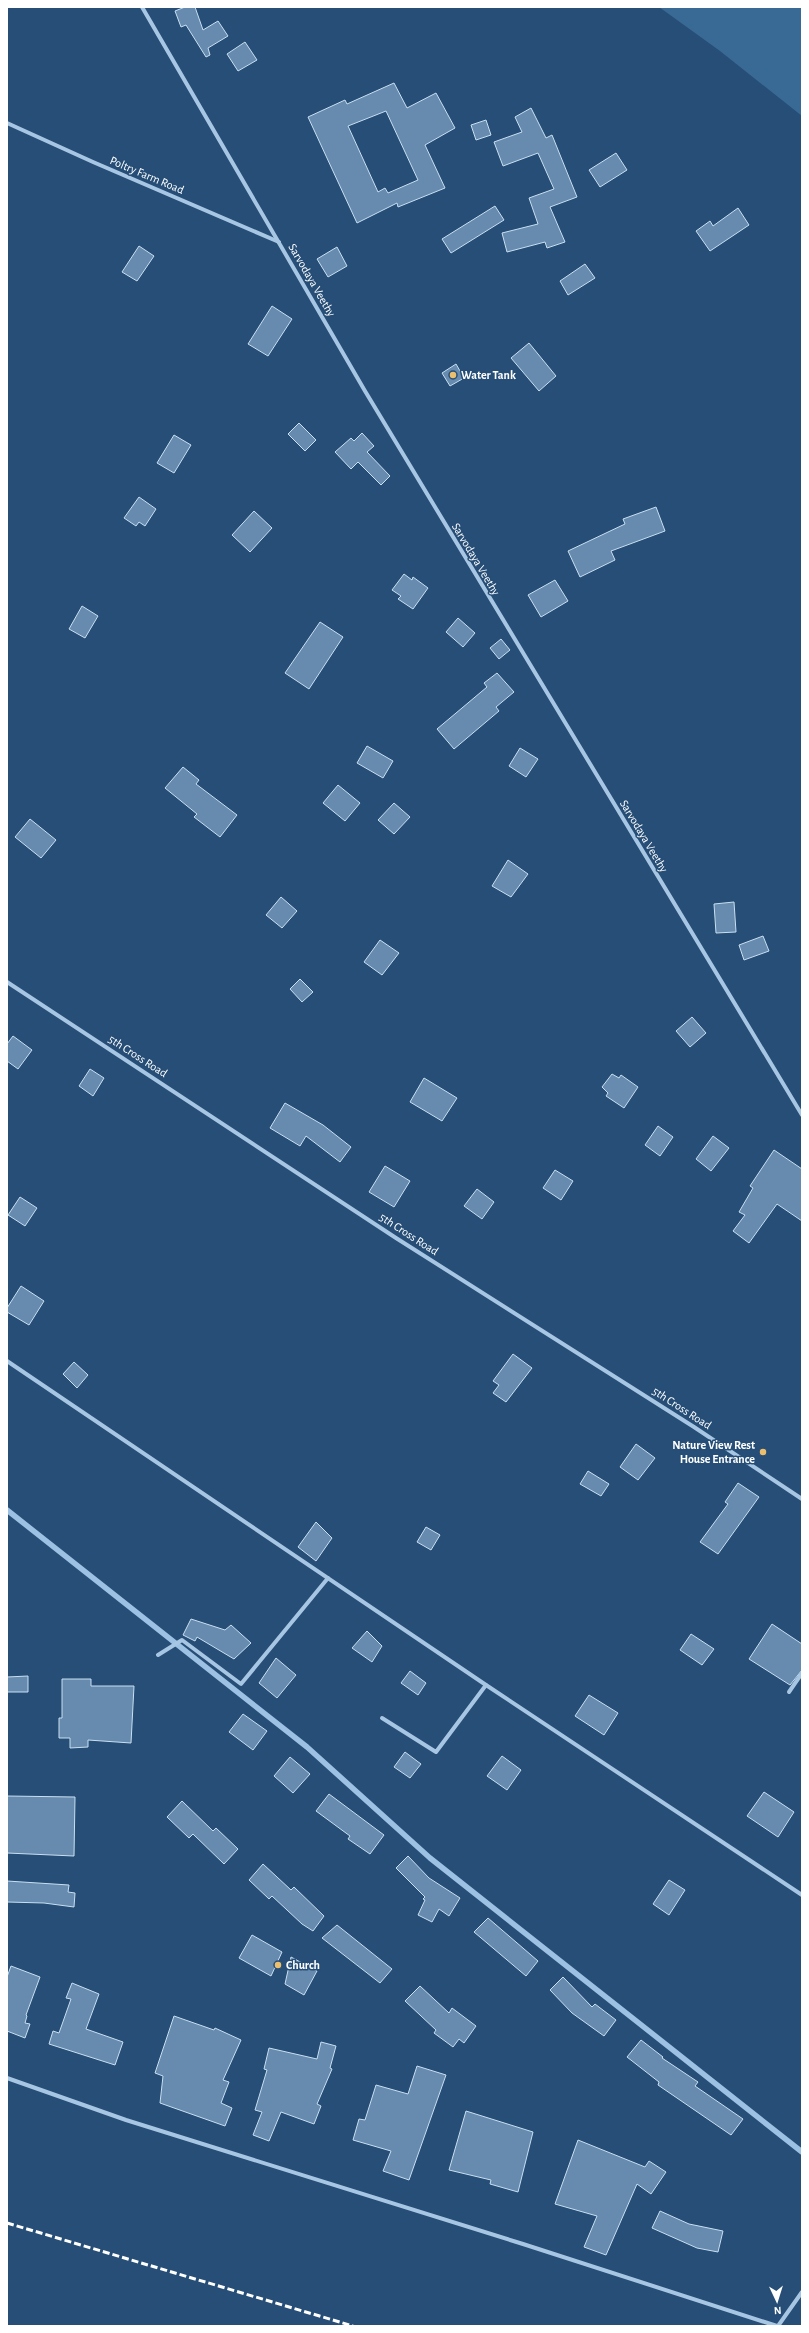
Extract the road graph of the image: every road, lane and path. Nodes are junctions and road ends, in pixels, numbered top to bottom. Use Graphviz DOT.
graph roads {
  1 [pos="142,7"];
  2 [pos="7,123"];
  3 [pos="280,243"];
  4 [pos="7,982"];
  5 [pos="802,1116"];
  6 [pos="7,1361"];
  7 [pos="802,1499"];
  8 [pos="328,1578"];
  9 [pos="158,1655"];
  10 [pos="802,1674"];
  11 [pos="486,1685"];
  12 [pos="789,1692"];
  13 [pos="382,1718"];
  14 [pos="802,1895"];
  15 [pos="7,2078"];
  16 [pos="802,2292"];
  17 [pos="778,2326"];
  1 -- 3 [label="street, Sarvodaya Veethy"];
  2 -- 3 [label="street, Poltry Farm Road"];
  3 -- 5 [label="street, Sarvodaya Veethy"];
  4 -- 7 [label="street, 5th Cross Road"];
  6 -- 8 [label="street"];
  8 -- 9 [label="street"];
  8 -- 11 [label="street"];
  10 -- 12 [label="street"];
  11 -- 13 [label="street"];
  11 -- 14 [label="street"];
  15 -- 17 [label="street"];
  16 -- 17 [label="street"];
}
